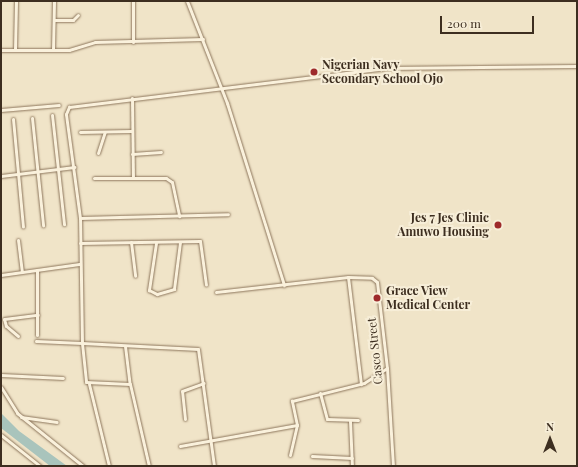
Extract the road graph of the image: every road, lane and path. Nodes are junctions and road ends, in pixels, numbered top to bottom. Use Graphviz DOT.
graph roads {
  1 [pos="16,1"];
  2 [pos="54,1"];
  3 [pos="133,1"];
  4 [pos="187,1"];
  5 [pos="78,15"];
  6 [pos="54,20"];
  7 [pos="203,39"];
  8 [pos="133,42"];
  9 [pos="1,50"];
  10 [pos="15,50"];
  11 [pos="53,50"];
  12 [pos="577,66"];
  13 [pos="221,89"];
  14 [pos="132,98"];
  15 [pos="58,105"];
  16 [pos="1,110"];
  17 [pos="52,115"];
  18 [pos="32,118"];
  19 [pos="13,119"];
  20 [pos="131,131"];
  21 [pos="80,132"];
  22 [pos="105,132"];
  23 [pos="161,152"];
  24 [pos="98,153"];
  25 [pos="132,154"];
  26 [pos="74,168"];
  27 [pos="58,169"];
  28 [pos="38,172"];
  29 [pos="19,174"];
  30 [pos="1,176"];
  31 [pos="94,178"];
  32 [pos="133,178"];
  33 [pos="228,214"];
  34 [pos="178,216"];
  35 [pos="80,218"];
  36 [pos="64,224"];
  37 [pos="43,225"];
  38 [pos="23,227"];
  39 [pos="18,240"];
  40 [pos="80,242"];
  41 [pos="130,242"];
  42 [pos="180,242"];
  43 [pos="156,243"];
  44 [pos="79,264"];
  45 [pos="37,270"];
  46 [pos="22,272"];
  47 [pos="1,274"];
  48 [pos="135,276"];
  49 [pos="348,276"];
  50 [pos="206,285"];
  51 [pos="284,285"];
  52 [pos="216,292"];
  53 [pos="38,315"];
  54 [pos="2,319"];
  55 [pos="38,335"];
  56 [pos="18,336"];
  57 [pos="36,341"];
  58 [pos="82,343"];
  59 [pos="125,346"];
  60 [pos="387,368"];
  61 [pos="1,375"];
  62 [pos="63,378"];
  63 [pos="204,383"];
  64 [pos="89,384"];
  65 [pos="130,384"];
  66 [pos="361,384"];
  67 [pos="1,387"];
  68 [pos="320,393"];
  69 [pos="21,417"];
  70 [pos="185,419"];
  71 [pos="358,420"];
  72 [pos="350,421"];
  73 [pos="57,422"];
  74 [pos="297,425"];
  75 [pos="1,435"];
  76 [pos="211,439"];
  77 [pos="180,446"];
  78 [pos="290,455"];
  79 [pos="312,456"];
  80 [pos="352,458"];
  81 [pos="40,466"];
  82 [pos="83,466"];
  83 [pos="109,466"];
  84 [pos="149,466"];
  85 [pos="214,466"];
  86 [pos="352,466"];
  87 [pos="394,466"];
  1 -- 10 [label="street"];
  2 -- 6 [label="street"];
  3 -- 8 [label="street"];
  4 -- 7 [label="street"];
  5 -- 6 [label="street"];
  6 -- 11 [label="street"];
  7 -- 8 [label="street"];
  7 -- 13 [label="street"];
  8 -- 11 [label="street"];
  9 -- 10 [label="street"];
  10 -- 11 [label="street"];
  12 -- 13 [label="street"];
  13 -- 14 [label="street"];
  13 -- 51 [label="street"];
  14 -- 20 [label="street"];
  14 -- 26 [label="street"];
  15 -- 16 [label="street"];
  17 -- 27 [label="street"];
  18 -- 28 [label="street"];
  19 -- 29 [label="street"];
  20 -- 22 [label="street"];
  20 -- 25 [label="street"];
  21 -- 22 [label="street"];
  22 -- 24 [label="street"];
  23 -- 25 [label="street"];
  25 -- 32 [label="street"];
  26 -- 27 [label="street"];
  26 -- 35 [label="street"];
  27 -- 28 [label="street"];
  27 -- 36 [label="street"];
  28 -- 29 [label="street"];
  28 -- 37 [label="street"];
  29 -- 30 [label="street"];
  29 -- 38 [label="street"];
  31 -- 32 [label="street"];
  32 -- 34 [label="street"];
  33 -- 34 [label="street"];
  34 -- 35 [label="street"];
  35 -- 40 [label="street"];
  39 -- 46 [label="street"];
  40 -- 41 [label="street"];
  40 -- 44 [label="street"];
  41 -- 43 [label="street"];
  41 -- 48 [label="street"];
  42 -- 43 [label="street"];
  42 -- 43 [label="street"];
  42 -- 50 [label="street"];
  44 -- 45 [label="street"];
  44 -- 58 [label="street"];
  45 -- 46 [label="street"];
  45 -- 53 [label="street"];
  46 -- 47 [label="street"];
  49 -- 51 [label="street, Casco Street"];
  49 -- 60 [label="street, Casco Street"];
  49 -- 66 [label="street"];
  51 -- 52 [label="street, Casco Street"];
  53 -- 54 [label="street"];
  53 -- 55 [label="street"];
  54 -- 56 [label="street"];
  57 -- 58 [label="street"];
  58 -- 59 [label="street"];
  58 -- 64 [label="street"];
  59 -- 63 [label="street"];
  59 -- 65 [label="street"];
  60 -- 66 [label="street"];
  60 -- 87 [label="street, Casco Street"];
  61 -- 62 [label="street"];
  63 -- 70 [label="street"];
  63 -- 76 [label="street"];
  64 -- 65 [label="street"];
  64 -- 83 [label="street"];
  65 -- 84 [label="street"];
  66 -- 68 [label="street"];
  67 -- 69 [label="street"];
  68 -- 72 [label="street"];
  68 -- 74 [label="street"];
  69 -- 73 [label="street"];
  69 -- 82 [label="street"];
  71 -- 72 [label="street"];
  72 -- 80 [label="street"];
  74 -- 76 [label="street"];
  74 -- 78 [label="street"];
  75 -- 81 [label="street"];
  76 -- 77 [label="street"];
  76 -- 85 [label="street"];
  79 -- 80 [label="street"];
  80 -- 86 [label="street"];
}
